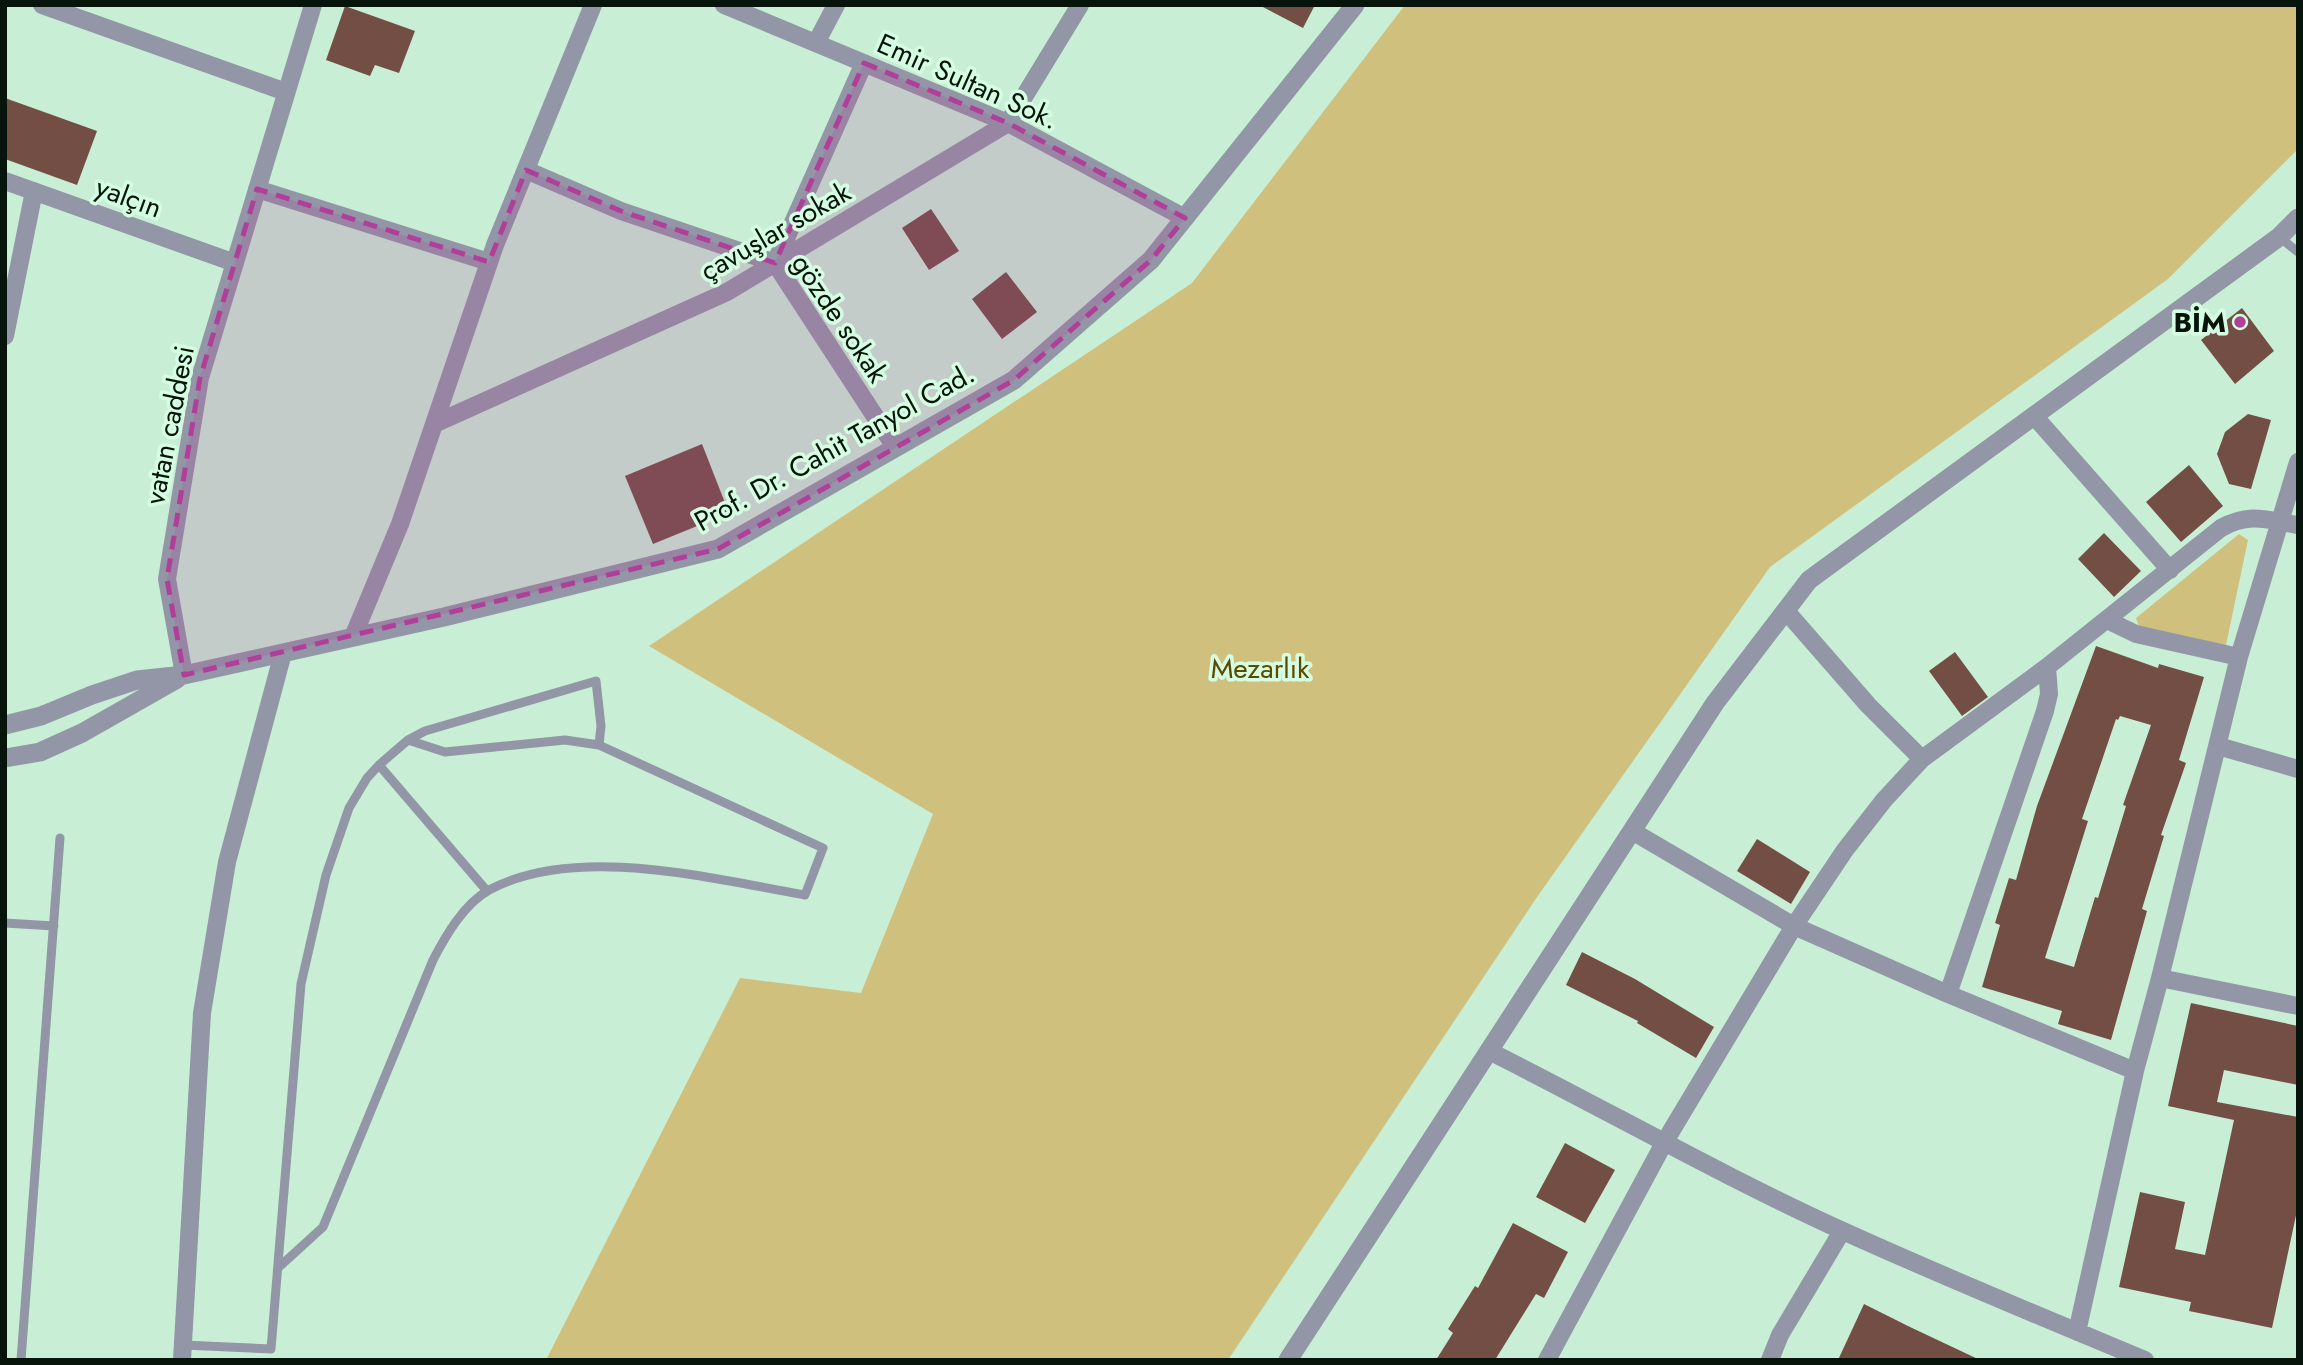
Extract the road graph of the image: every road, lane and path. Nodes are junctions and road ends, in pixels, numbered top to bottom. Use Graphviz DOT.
graph roads {
  1 [pos="41,5"];
  2 [pos="313,5"];
  3 [pos="593,5"];
  4 [pos="724,5"];
  5 [pos="836,5"];
  6 [pos="1080,5"];
  7 [pos="1355,5"];
  8 [pos="816,43"];
  9 [pos="864,63"];
  10 [pos="286,92"];
  11 [pos="1008,123"];
  12 [pos="526,170"];
  13 [pos="5,181"];
  14 [pos="257,189"];
  15 [pos="34,191"];
  16 [pos="1185,218"];
  17 [pos="2298,218"];
  18 [pos="2279,237"];
  19 [pos="2298,252"];
  20 [pos="489,262"];
  21 [pos="235,263"];
  22 [pos="775,263"];
  23 [pos="5,336"];
  24 [pos="2035,417"];
  25 [pos="434,424"];
  26 [pos="895,447"];
  27 [pos="2298,462"];
  28 [pos="2280,522"];
  29 [pos="2298,525"];
  30 [pos="2170,570"];
  31 [pos="1786,611"];
  32 [pos="2107,620"];
  33 [pos="353,637"];
  34 [pos="283,653"];
  35 [pos="2239,657"];
  36 [pos="2047,667"];
  37 [pos="184,675"];
  38 [pos="5,725"];
  39 [pos="408,740"];
  40 [pos="599,746"];
  41 [pos="2218,746"];
  42 [pos="5,758"];
  43 [pos="1922,760"];
  44 [pos="379,765"];
  45 [pos="2298,769"];
  46 [pos="1632,831"];
  47 [pos="60,838"];
  48 [pos="487,891"];
  49 [pos="5,923"];
  50 [pos="54,926"];
  51 [pos="1794,926"];
  52 [pos="2160,978"];
  53 [pos="1948,994"];
  54 [pos="2298,1006"];
  55 [pos="1489,1051"];
  56 [pos="2135,1071"];
  57 [pos="1664,1143"];
  58 [pos="1842,1231"];
  59 [pos="278,1268"];
  60 [pos="2077,1332"];
  61 [pos="183,1352"];
  62 [pos="21,1360"];
  63 [pos="1288,1360"];
  64 [pos="1547,1360"];
  65 [pos="1770,1360"];
  66 [pos="2145,1360"];
  1 -- 10 [label="street"];
  2 -- 10 [label="street, vatan caddesi"];
  3 -- 12 [label="street"];
  4 -- 8 [label="street, Emir Sultan Sok."];
  5 -- 8 [label="street"];
  6 -- 11 [label="street, çavuşlar sokak"];
  7 -- 16 [label="street, Prof. Dr. Cahit Tanyol Cad."];
  8 -- 9 [label="street, Emir Sultan Sok."];
  9 -- 11 [label="street, Emir Sultan Sok."];
  9 -- 22 [label="street"];
  10 -- 14 [label="street, vatan caddesi"];
  11 -- 16 [label="street, Emir Sultan Sok."];
  11 -- 22 [label="street, çavuşlar sokak"];
  12 -- 20 [label="street"];
  12 -- 22 [label="street, gözde sokak"];
  13 -- 15 [label="street, yalçın"];
  14 -- 20 [label="street"];
  14 -- 21 [label="street, vatan caddesi"];
  15 -- 21 [label="street, yalçın"];
  15 -- 23 [label="street"];
  16 -- 26 [label="street, Prof. Dr. Cahit Tanyol Cad."];
  17 -- 18 [label="street"];
  18 -- 19 [label="lane"];
  18 -- 24 [label="street"];
  20 -- 25 [label="street"];
  21 -- 37 [label="street, vatan caddesi"];
  22 -- 25 [label="street, çavuşlar sokak"];
  22 -- 26 [label="street, gözde sokak"];
  24 -- 30 [label="street"];
  24 -- 31 [label="street"];
  25 -- 33 [label="street"];
  26 -- 33 [label="street, Prof. Dr. Cahit Tanyol Cad."];
  27 -- 28 [label="street"];
  28 -- 29 [label="street"];
  28 -- 30 [label="street"];
  28 -- 35 [label="street"];
  30 -- 32 [label="street"];
  31 -- 43 [label="street"];
  31 -- 46 [label="street"];
  32 -- 35 [label="street"];
  32 -- 36 [label="street"];
  33 -- 34 [label="street, Prof. Dr. Cahit Tanyol Cad."];
  34 -- 37 [label="street, Prof. Dr. Cahit Tanyol Cad."];
  34 -- 61 [label="street"];
  35 -- 41 [label="street"];
  36 -- 43 [label="street"];
  36 -- 53 [label="street"];
  37 -- 38 [label="street"];
  37 -- 42 [label="street"];
  39 -- 40 [label="lane"];
  39 -- 40 [label="lane"];
  39 -- 44 [label="lane"];
  40 -- 48 [label="lane"];
  41 -- 45 [label="street"];
  41 -- 52 [label="street"];
  43 -- 51 [label="street"];
  44 -- 48 [label="lane"];
  44 -- 59 [label="lane"];
  46 -- 51 [label="street"];
  46 -- 55 [label="street"];
  47 -- 50 [label="lane"];
  48 -- 59 [label="lane"];
  49 -- 50 [label="lane"];
  50 -- 62 [label="lane"];
  51 -- 53 [label="street"];
  51 -- 57 [label="street"];
  52 -- 54 [label="street"];
  52 -- 56 [label="street"];
  53 -- 56 [label="street"];
  55 -- 57 [label="street"];
  55 -- 63 [label="street"];
  56 -- 60 [label="street"];
  57 -- 58 [label="street"];
  57 -- 64 [label="street"];
  58 -- 60 [label="street"];
  58 -- 65 [label="street"];
  59 -- 61 [label="lane"];
  60 -- 66 [label="street"];
}
